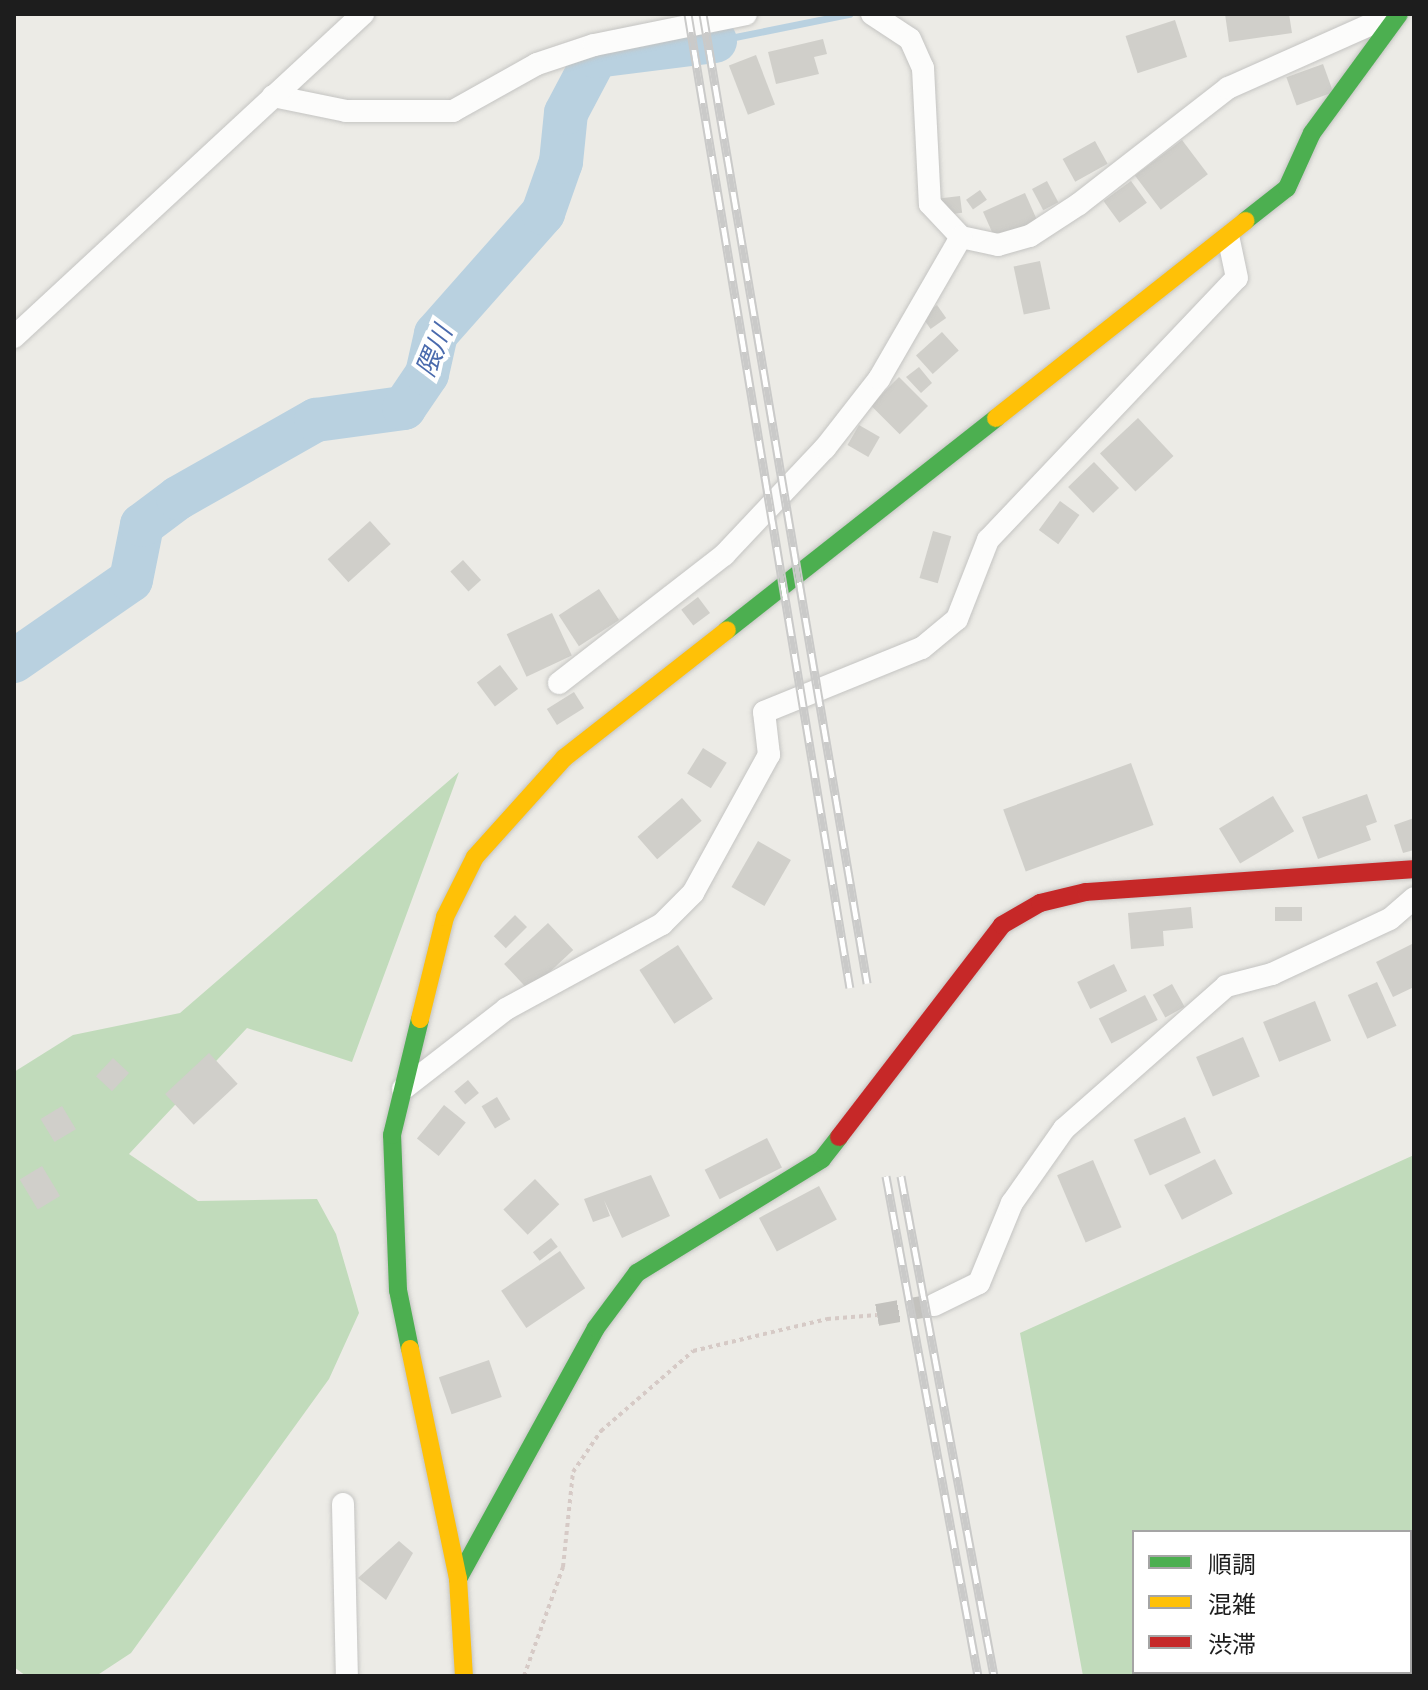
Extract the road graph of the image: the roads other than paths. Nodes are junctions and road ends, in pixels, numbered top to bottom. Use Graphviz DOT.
graph roads {
  1 [pos="363,14"];
  2 [pos="746,14"];
  3 [pos="1397,14"];
  4 [pos="874,15"];
  5 [pos="273,96"];
  6 [pos="961,237"];
  7 [pos="1229,240"];
  8 [pos="14,337"];
  9 [pos="559,683"];
  10 [pos="1414,869"];
  11 [pos="1414,898"];
  12 [pos="403,1089"];
  13 [pos="934,1305"];
  14 [pos="343,1504"];
  15 [pos="458,1579"];
  16 [pos="347,1676"];
  17 [pos="464,1676"];
  1 -- 5 [label="street"];
  2 -- 5 [label="street"];
  3 -- 6 [label="street"];
  3 -- 7 [label="street"];
  4 -- 6 [label="street"];
  5 -- 8 [label="street"];
  6 -- 9 [label="street"];
  7 -- 12 [label="street"];
  7 -- 12 [label="street"];
  10 -- 15 [label="street"];
  11 -- 13 [label="street"];
  12 -- 15 [label="street"];
  14 -- 16 [label="street"];
  15 -- 17 [label="street"];
}
